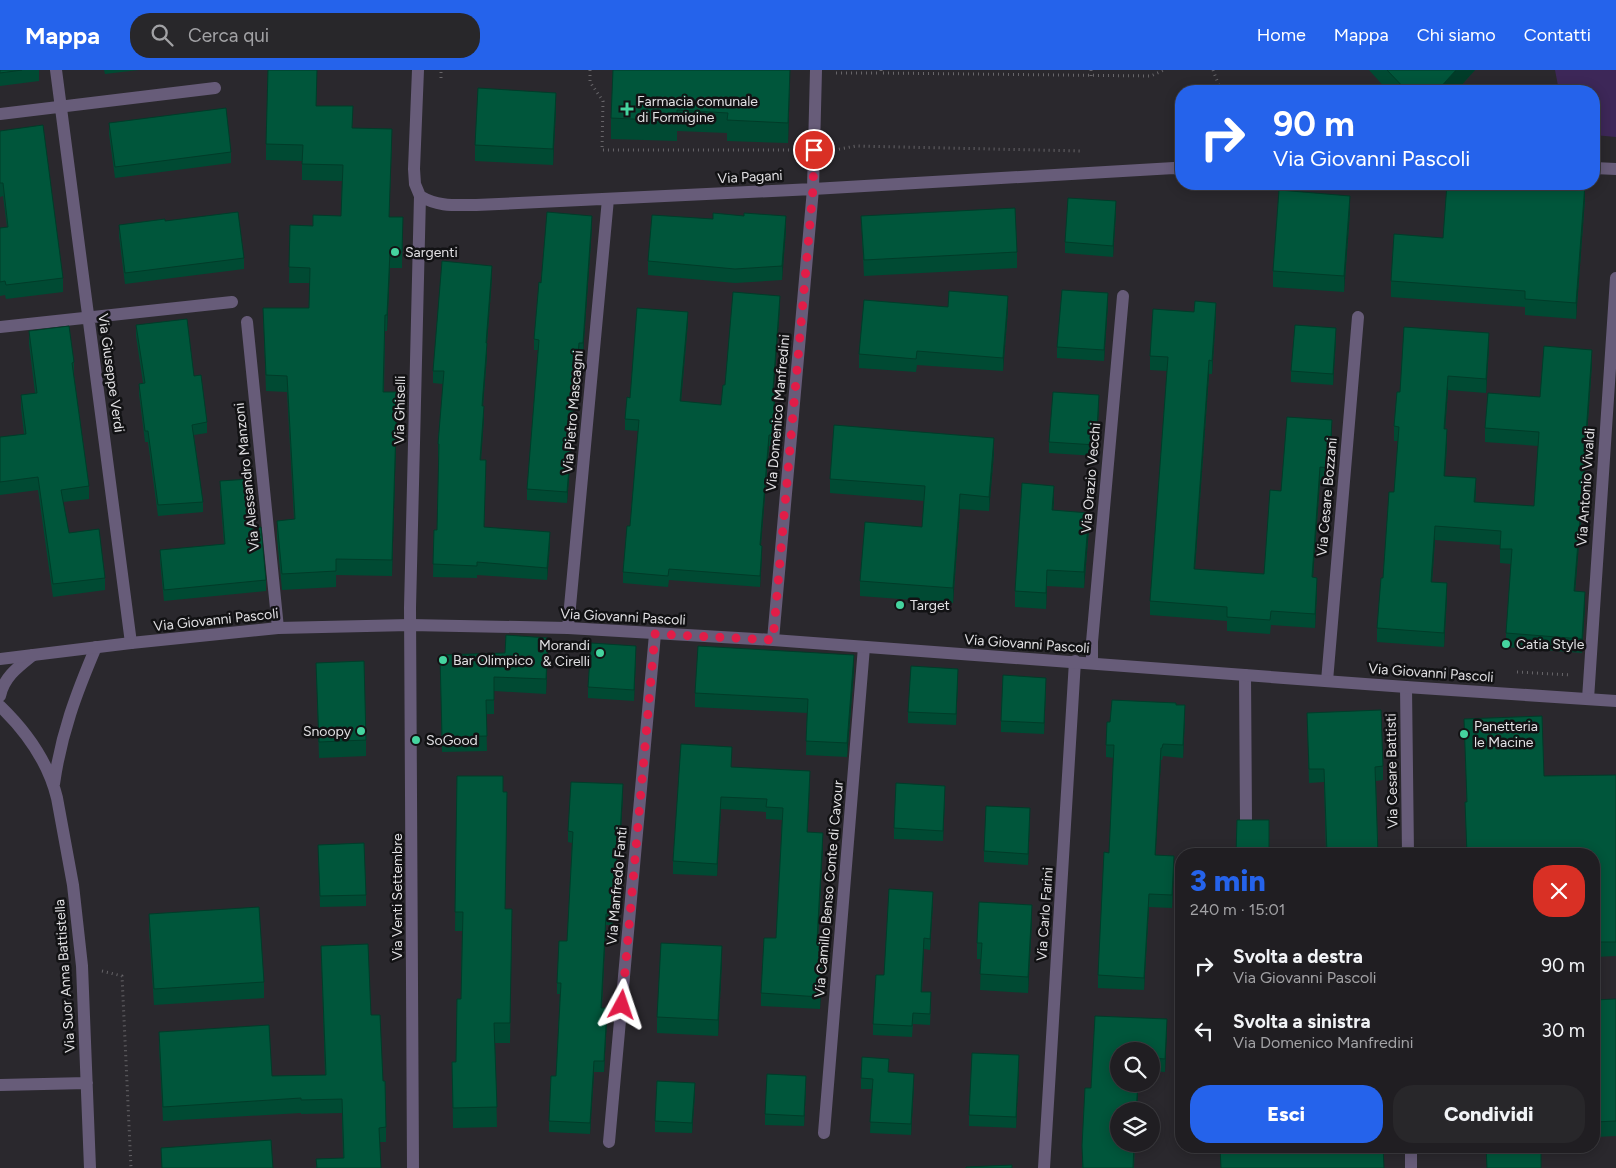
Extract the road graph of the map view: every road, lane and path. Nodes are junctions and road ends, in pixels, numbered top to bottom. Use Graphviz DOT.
graph roads {
  1 [pos="56,70"];
  2 [pos="418,70"];
  3 [pos="441,70"];
  4 [pos="590,70"];
  5 [pos="816,70"];
  6 [pos="1091,70"];
  7 [pos="1164,70"];
  8 [pos="1213,70"];
  9 [pos="881,72"];
  10 [pos="833,73"];
  11 [pos="1091,76"];
  12 [pos="441,78"];
  13 [pos="1219,85"];
  14 [pos="215,88"];
  15 [pos="60,107"];
  16 [pos="0,114"];
  17 [pos="794,150"];
  18 [pos="831,150"];
  19 [pos="1092,151"];
  20 [pos="1175,167"];
  21 [pos="1600,168"];
  22 [pos="1616,169"];
  23 [pos="813,189"];
  24 [pos="420,196"];
  25 [pos="608,199"];
  26 [pos="1616,278"];
  27 [pos="1122,296"];
  28 [pos="232,302"];
  29 [pos="1358,317"];
  30 [pos="89,318"];
  31 [pos="247,322"];
  32 [pos="0,327"];
  33 [pos="410,625"];
  34 [pos="278,628"];
  35 [pos="568,628"];
  36 [pos="655,634"];
  37 [pos="773,640"];
  38 [pos="131,643"];
  39 [pos="96,647"];
  40 [pos="864,647"];
  41 [pos="32,655"];
  42 [pos="0,659"];
  43 [pos="1075,661"];
  44 [pos="1092,663"];
  45 [pos="1245,674"];
  46 [pos="1327,681"];
  47 [pos="1406,687"];
  48 [pos="0,696"];
  49 [pos="1588,699"];
  50 [pos="1616,700"];
  51 [pos="0,706"];
  52 [pos="54,784"];
  53 [pos="1246,822"];
  54 [pos="1408,848"];
  55 [pos="82,966"];
  56 [pos="86,1083"];
  57 [pos="0,1085"];
  58 [pos="824,1132"];
  59 [pos="610,1142"];
  60 [pos="1411,1153"];
  61 [pos="90,1168"];
  62 [pos="131,1168"];
  63 [pos="413,1168"];
  64 [pos="1044,1168"];
  65 [pos="1411,1168"];
  1 -- 15 [label="street, Via Giuseppe Verdi"];
  2 -- 24 [label="street, Via Ghiselli"];
  3 -- 12 [label="path"];
  4 -- 17 [label="path"];
  5 -- 23 [label="street, Via Domenico Manfredini"];
  6 -- 11 [label="path"];
  7 -- 11 [label="path"];
  8 -- 13 [label="path"];
  9 -- 10 [label="path"];
  9 -- 11 [label="path"];
  14 -- 15 [label="street"];
  15 -- 16 [label="street"];
  15 -- 30 [label="street, Via Giuseppe Verdi"];
  18 -- 19 [label="path"];
  20 -- 23 [label="street, Via Pagani"];
  21 -- 22 [label="street"];
  23 -- 25 [label="street, Via Pagani"];
  23 -- 37 [label="street, Via Domenico Manfredini"];
  24 -- 25 [label="street, Via Pagani"];
  24 -- 33 [label="street, Via Ghiselli"];
  25 -- 35 [label="street, Via Pietro Mascagni"];
  26 -- 49 [label="street, Via Antonio Vivaldi"];
  27 -- 44 [label="street, Via Orazio Vecchi"];
  28 -- 30 [label="street"];
  29 -- 46 [label="street, Via Cesare Bozzani"];
  30 -- 32 [label="street"];
  30 -- 38 [label="street, Via Giuseppe Verdi"];
  31 -- 34 [label="street, Via Alessandro Manzoni"];
  33 -- 34 [label="street, Via Giovanni Pascoli"];
  33 -- 35 [label="street, Via Giovanni Pascoli"];
  33 -- 63 [label="street, Via Venti Settembre"];
  34 -- 38 [label="street, Via Giovanni Pascoli"];
  35 -- 36 [label="street, Via Giovanni Pascoli"];
  36 -- 37 [label="street, Via Giovanni Pascoli"];
  36 -- 59 [label="street, Via Manfredo Fanti"];
  37 -- 40 [label="street, Via Giovanni Pascoli"];
  38 -- 39 [label="street, Via Giovanni Pascoli"];
  39 -- 41 [label="street, Via Giovanni Pascoli"];
  39 -- 52 [label="street"];
  40 -- 43 [label="street, Via Giovanni Pascoli"];
  40 -- 58 [label="street, Via Camillo Benso Conte di Cavour"];
  41 -- 42 [label="street, Via Giovanni Pascoli"];
  41 -- 48 [label="street"];
  43 -- 44 [label="street, Via Giovanni Pascoli"];
  43 -- 64 [label="street, Via Carlo Farini"];
  44 -- 45 [label="street, Via Giovanni Pascoli"];
  45 -- 46 [label="street, Via Giovanni Pascoli"];
  45 -- 53 [label="street"];
  46 -- 47 [label="street, Via Giovanni Pascoli"];
  47 -- 49 [label="street, Via Giovanni Pascoli"];
  47 -- 54 [label="street, Via Cesare Battisti"];
  49 -- 50 [label="street, Via Giovanni Pascoli"];
  51 -- 52 [label="street"];
  52 -- 55 [label="street, Via Suor Anna Battistella"];
  55 -- 56 [label="street, Via Suor Anna Battistella"];
  55 -- 62 [label="path"];
  56 -- 57 [label="street"];
  56 -- 61 [label="street, Via Suor Anna Battistella"];
  60 -- 65 [label="street"];
}
